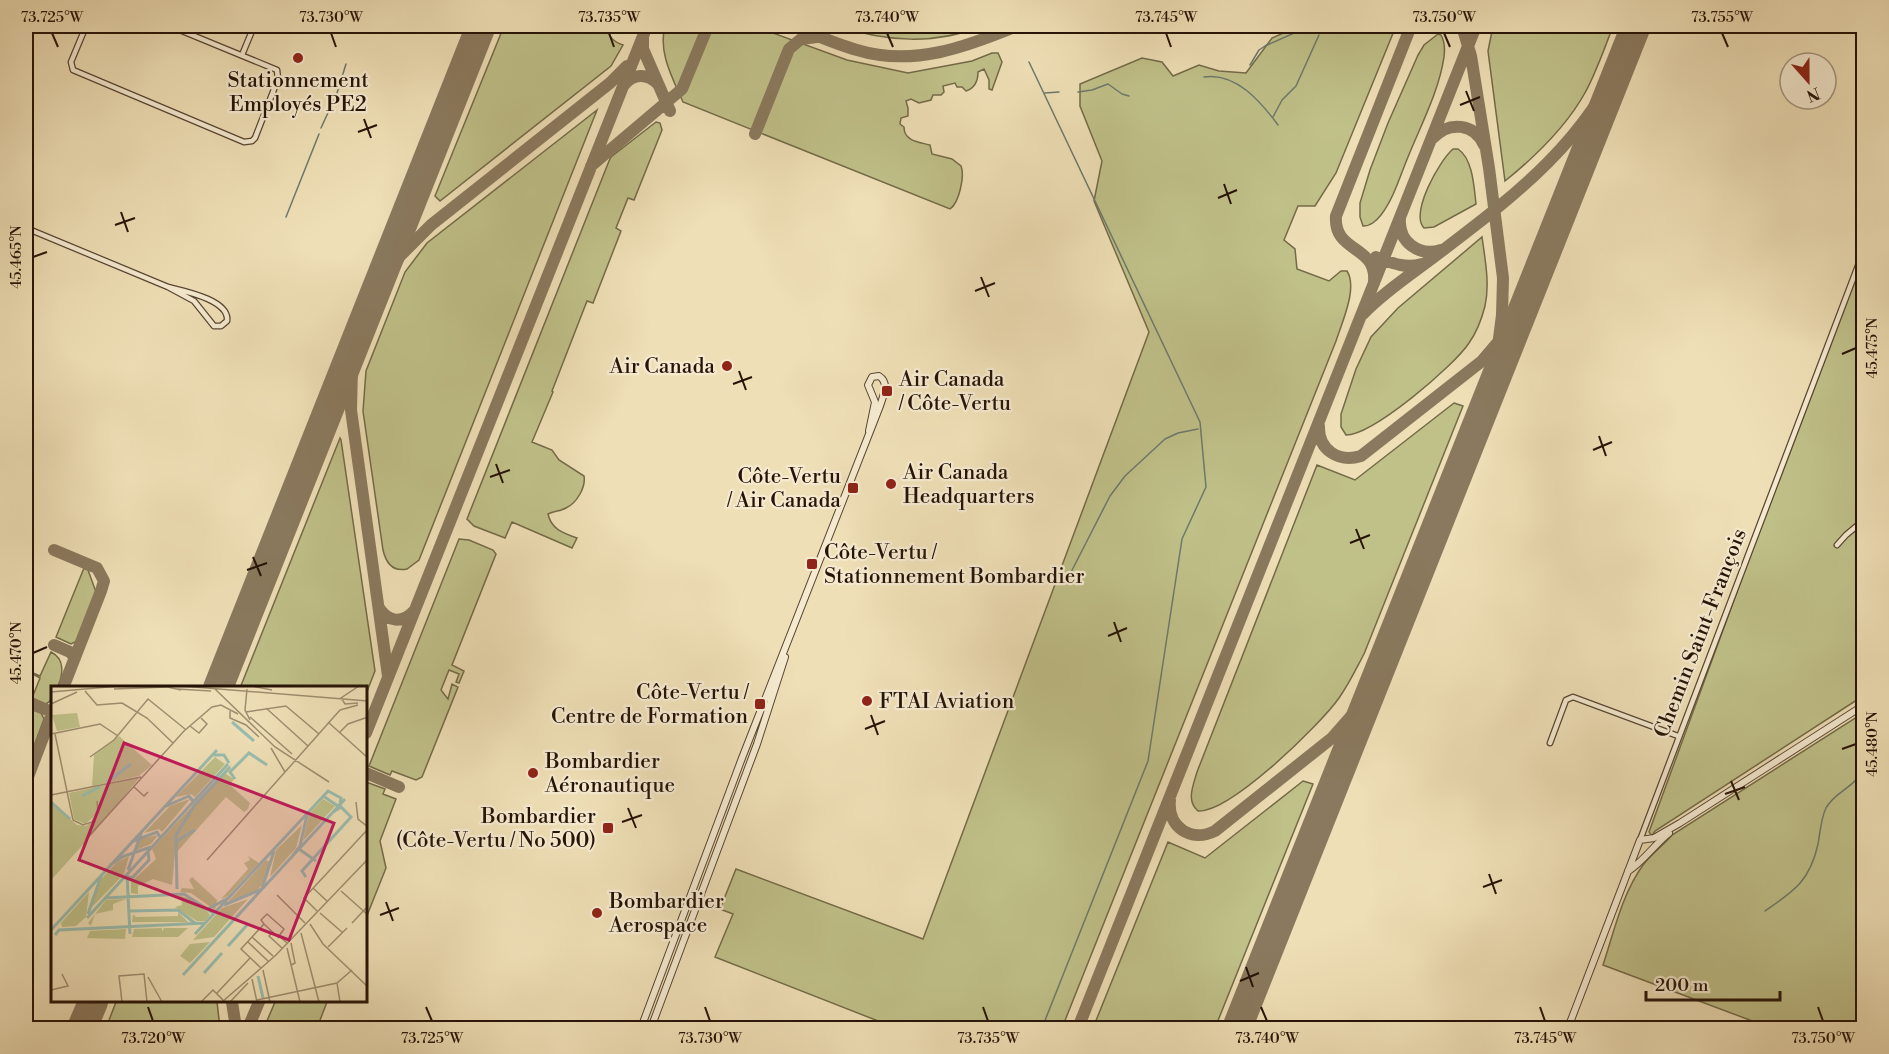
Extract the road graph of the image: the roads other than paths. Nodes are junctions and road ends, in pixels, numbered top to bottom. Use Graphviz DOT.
graph roads {
  1 [pos="86,26"];
  2 [pos="170,26"];
  3 [pos="254,26"];
  4 [pos="242,55"];
  5 [pos="26,228"];
  6 [pos="1863,250"];
  7 [pos="168,287"];
  8 [pos="869,431"];
  9 [pos="1863,520"];
  10 [pos="1838,545"];
  11 [pos="791,636"];
  12 [pos="1863,705"];
  13 [pos="1678,736"];
  14 [pos="1550,742"];
  15 [pos="1680,823"];
  16 [pos="1640,840"];
  17 [pos="1628,871"];
  18 [pos="641,1029"];
  19 [pos="651,1029"];
  20 [pos="1568,1029"];
  1 -- 4 [label="street"];
  2 -- 4 [label="street"];
  3 -- 4 [label="street"];
  5 -- 7 [label="street"];
  6 -- 13 [label="street, Chemin Saint-François"];
  7 -- 7 [label="street"];
  8 -- 8 [label="street"];
  8 -- 11 [label="street"];
  9 -- 10 [label="street"];
  11 -- 18 [label="street"];
  11 -- 19 [label="street"];
  12 -- 15 [label="street"];
  13 -- 14 [label="street"];
  13 -- 16 [label="street, Chemin Saint-François"];
  15 -- 16 [label="street"];
  15 -- 17 [label="street"];
  16 -- 17 [label="street, Chemin Saint-François"];
  17 -- 20 [label="street, Chemin Saint-François"];
}
